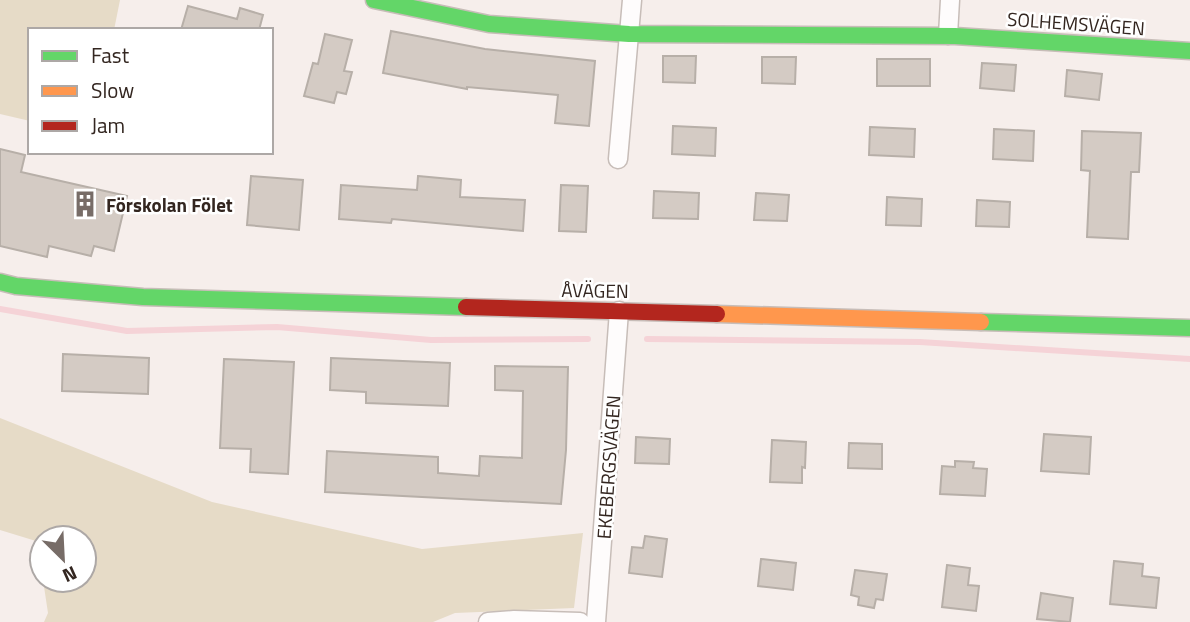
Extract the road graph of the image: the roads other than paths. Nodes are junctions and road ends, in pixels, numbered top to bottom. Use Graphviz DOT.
graph roads {
  1 [pos="374,0"];
  2 [pos="632,0"];
  3 [pos="950,0"];
  4 [pos="629,34"];
  5 [pos="948,36"];
  6 [pos="1190,51"];
  7 [pos="618,159"];
  8 [pos="0,282"];
  9 [pos="619,311"];
  10 [pos="1190,328"];
  11 [pos="488,622"];
  12 [pos="580,622"];
  13 [pos="596,622"];
  1 -- 4 [label="street, SOLHEMSVÄGEN"];
  2 -- 4 [label="street"];
  3 -- 5 [label="street"];
  4 -- 5 [label="street, SOLHEMSVÄGEN"];
  4 -- 7 [label="street"];
  5 -- 6 [label="street, SOLHEMSVÄGEN"];
  8 -- 9 [label="street, ÅVÄGEN"];
  9 -- 10 [label="street, ÅVÄGEN"];
  9 -- 13 [label="street, EKEBERGSVÄGEN"];
  11 -- 12 [label="street"];
}
